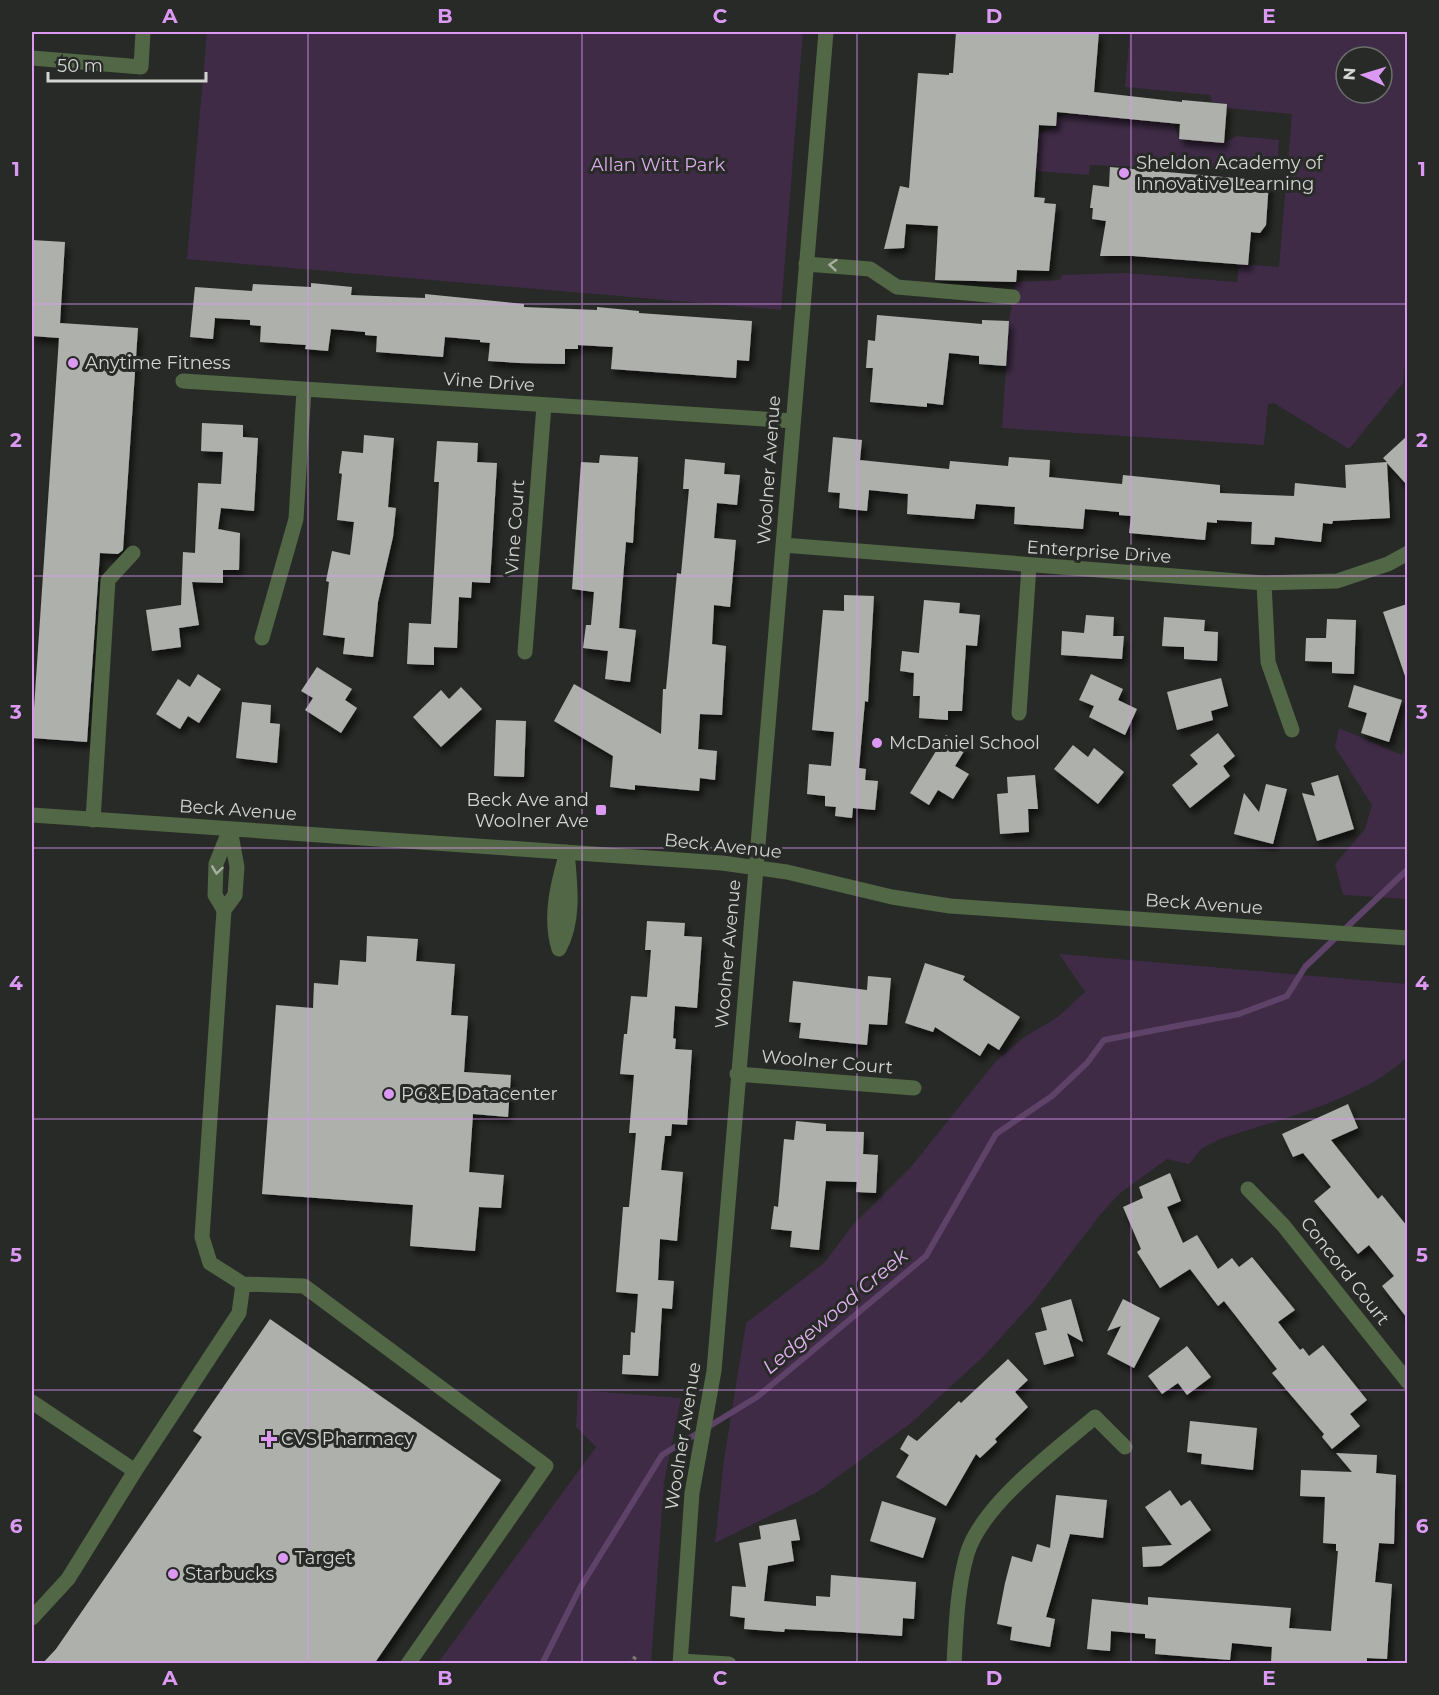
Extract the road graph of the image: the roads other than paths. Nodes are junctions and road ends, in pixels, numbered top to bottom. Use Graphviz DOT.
graph roads {
  1 [pos="143,32"];
  2 [pos="826,32"];
  3 [pos="32,58"];
  4 [pos="806,264"];
  5 [pos="1013,297"];
  6 [pos="183,381"];
  7 [pos="303,390"];
  8 [pos="544,405"];
  9 [pos="792,421"];
  10 [pos="783,545"];
  11 [pos="1407,553"];
  12 [pos="133,554"];
  13 [pos="1029,566"];
  14 [pos="1264,583"];
  15 [pos="262,638"];
  16 [pos="525,652"];
  17 [pos="1019,712"];
  18 [pos="1292,730"];
  19 [pos="32,815"];
  20 [pos="93,820"];
  21 [pos="230,829"];
  22 [pos="567,852"];
  23 [pos="755,868"];
  24 [pos="1407,938"];
  25 [pos="737,1074"];
  26 [pos="914,1088"];
  27 [pos="1248,1189"];
  28 [pos="243,1284"];
  29 [pos="1407,1382"];
  30 [pos="32,1402"];
  31 [pos="1125,1447"];
  32 [pos="135,1471"];
  33 [pos="32,1618"];
  34 [pos="681,1662"];
  35 [pos="408,1664"];
  36 [pos="729,1664"];
  37 [pos="954,1664"];
  1 -- 3 [label="street"];
  2 -- 4 [label="street, Woolner Avenue"];
  5 -- 4 [label="street, one-way"];
  4 -- 9 [label="street, Woolner Avenue"];
  6 -- 7 [label="street, Vine Drive"];
  7 -- 8 [label="street, Vine Drive"];
  7 -- 15 [label="street"];
  8 -- 9 [label="street, Vine Drive"];
  8 -- 16 [label="street, Vine Court"];
  9 -- 10 [label="street, Woolner Avenue"];
  10 -- 13 [label="street, Enterprise Drive"];
  10 -- 23 [label="street, Woolner Avenue"];
  11 -- 14 [label="street, Enterprise Drive"];
  12 -- 20 [label="street"];
  13 -- 14 [label="street, Enterprise Drive"];
  13 -- 17 [label="street"];
  14 -- 18 [label="street"];
  19 -- 20 [label="street, Beck Avenue"];
  20 -- 21 [label="street, Beck Avenue"];
  21 -- 22 [label="street, Beck Avenue"];
  21 -- 28 [label="street"];
  22 -- 22 [label="street"];
  22 -- 23 [label="street, Beck Avenue"];
  23 -- 24 [label="street, Beck Avenue"];
  23 -- 25 [label="street, Woolner Avenue"];
  25 -- 26 [label="street, Woolner Court"];
  25 -- 34 [label="street, Woolner Avenue"];
  27 -- 29 [label="street, Concord Court"];
  28 -- 32 [label="street"];
  28 -- 35 [label="street"];
  30 -- 32 [label="street"];
  31 -- 37 [label="street"];
  32 -- 33 [label="street"];
  34 -- 36 [label="street"];
}
